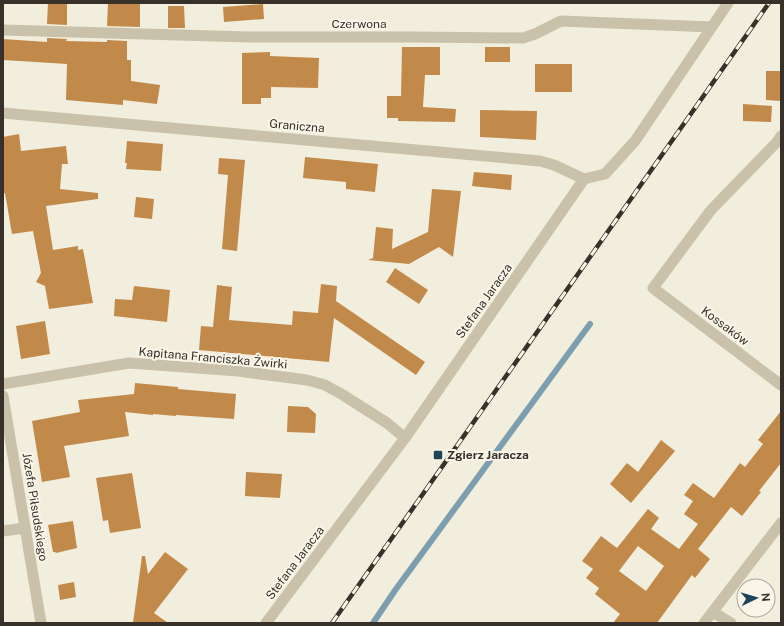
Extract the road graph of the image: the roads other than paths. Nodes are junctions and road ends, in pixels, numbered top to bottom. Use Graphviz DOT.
graph roads {
  1 [pos="728,3"];
  2 [pos="712,27"];
  3 [pos="3,30"];
  4 [pos="3,112"];
  5 [pos="781,136"];
  6 [pos="584,179"];
  7 [pos="3,384"];
  8 [pos="781,385"];
  9 [pos="3,396"];
  10 [pos="405,438"];
  11 [pos="781,523"];
  12 [pos="25,528"];
  13 [pos="3,531"];
  14 [pos="713,612"];
  15 [pos="40,623"];
  16 [pos="266,623"];
  17 [pos="704,623"];
  18 [pos="731,623"];
  1 -- 2 [label="street"];
  2 -- 3 [label="street, Czerwona"];
  2 -- 6 [label="street"];
  4 -- 6 [label="street, Graniczna"];
  5 -- 8 [label="street, Kossaków"];
  6 -- 10 [label="street, Stefana Jaracza"];
  7 -- 10 [label="street, Kapitana Franciszka Żwirki"];
  9 -- 12 [label="street, Józefa Piłsudskiego"];
  10 -- 16 [label="street, Stefana Jaracza"];
  11 -- 14 [label="street"];
  12 -- 13 [label="street"];
  12 -- 15 [label="street, Józefa Piłsudskiego"];
  14 -- 17 [label="street"];
  14 -- 18 [label="street"];
}
